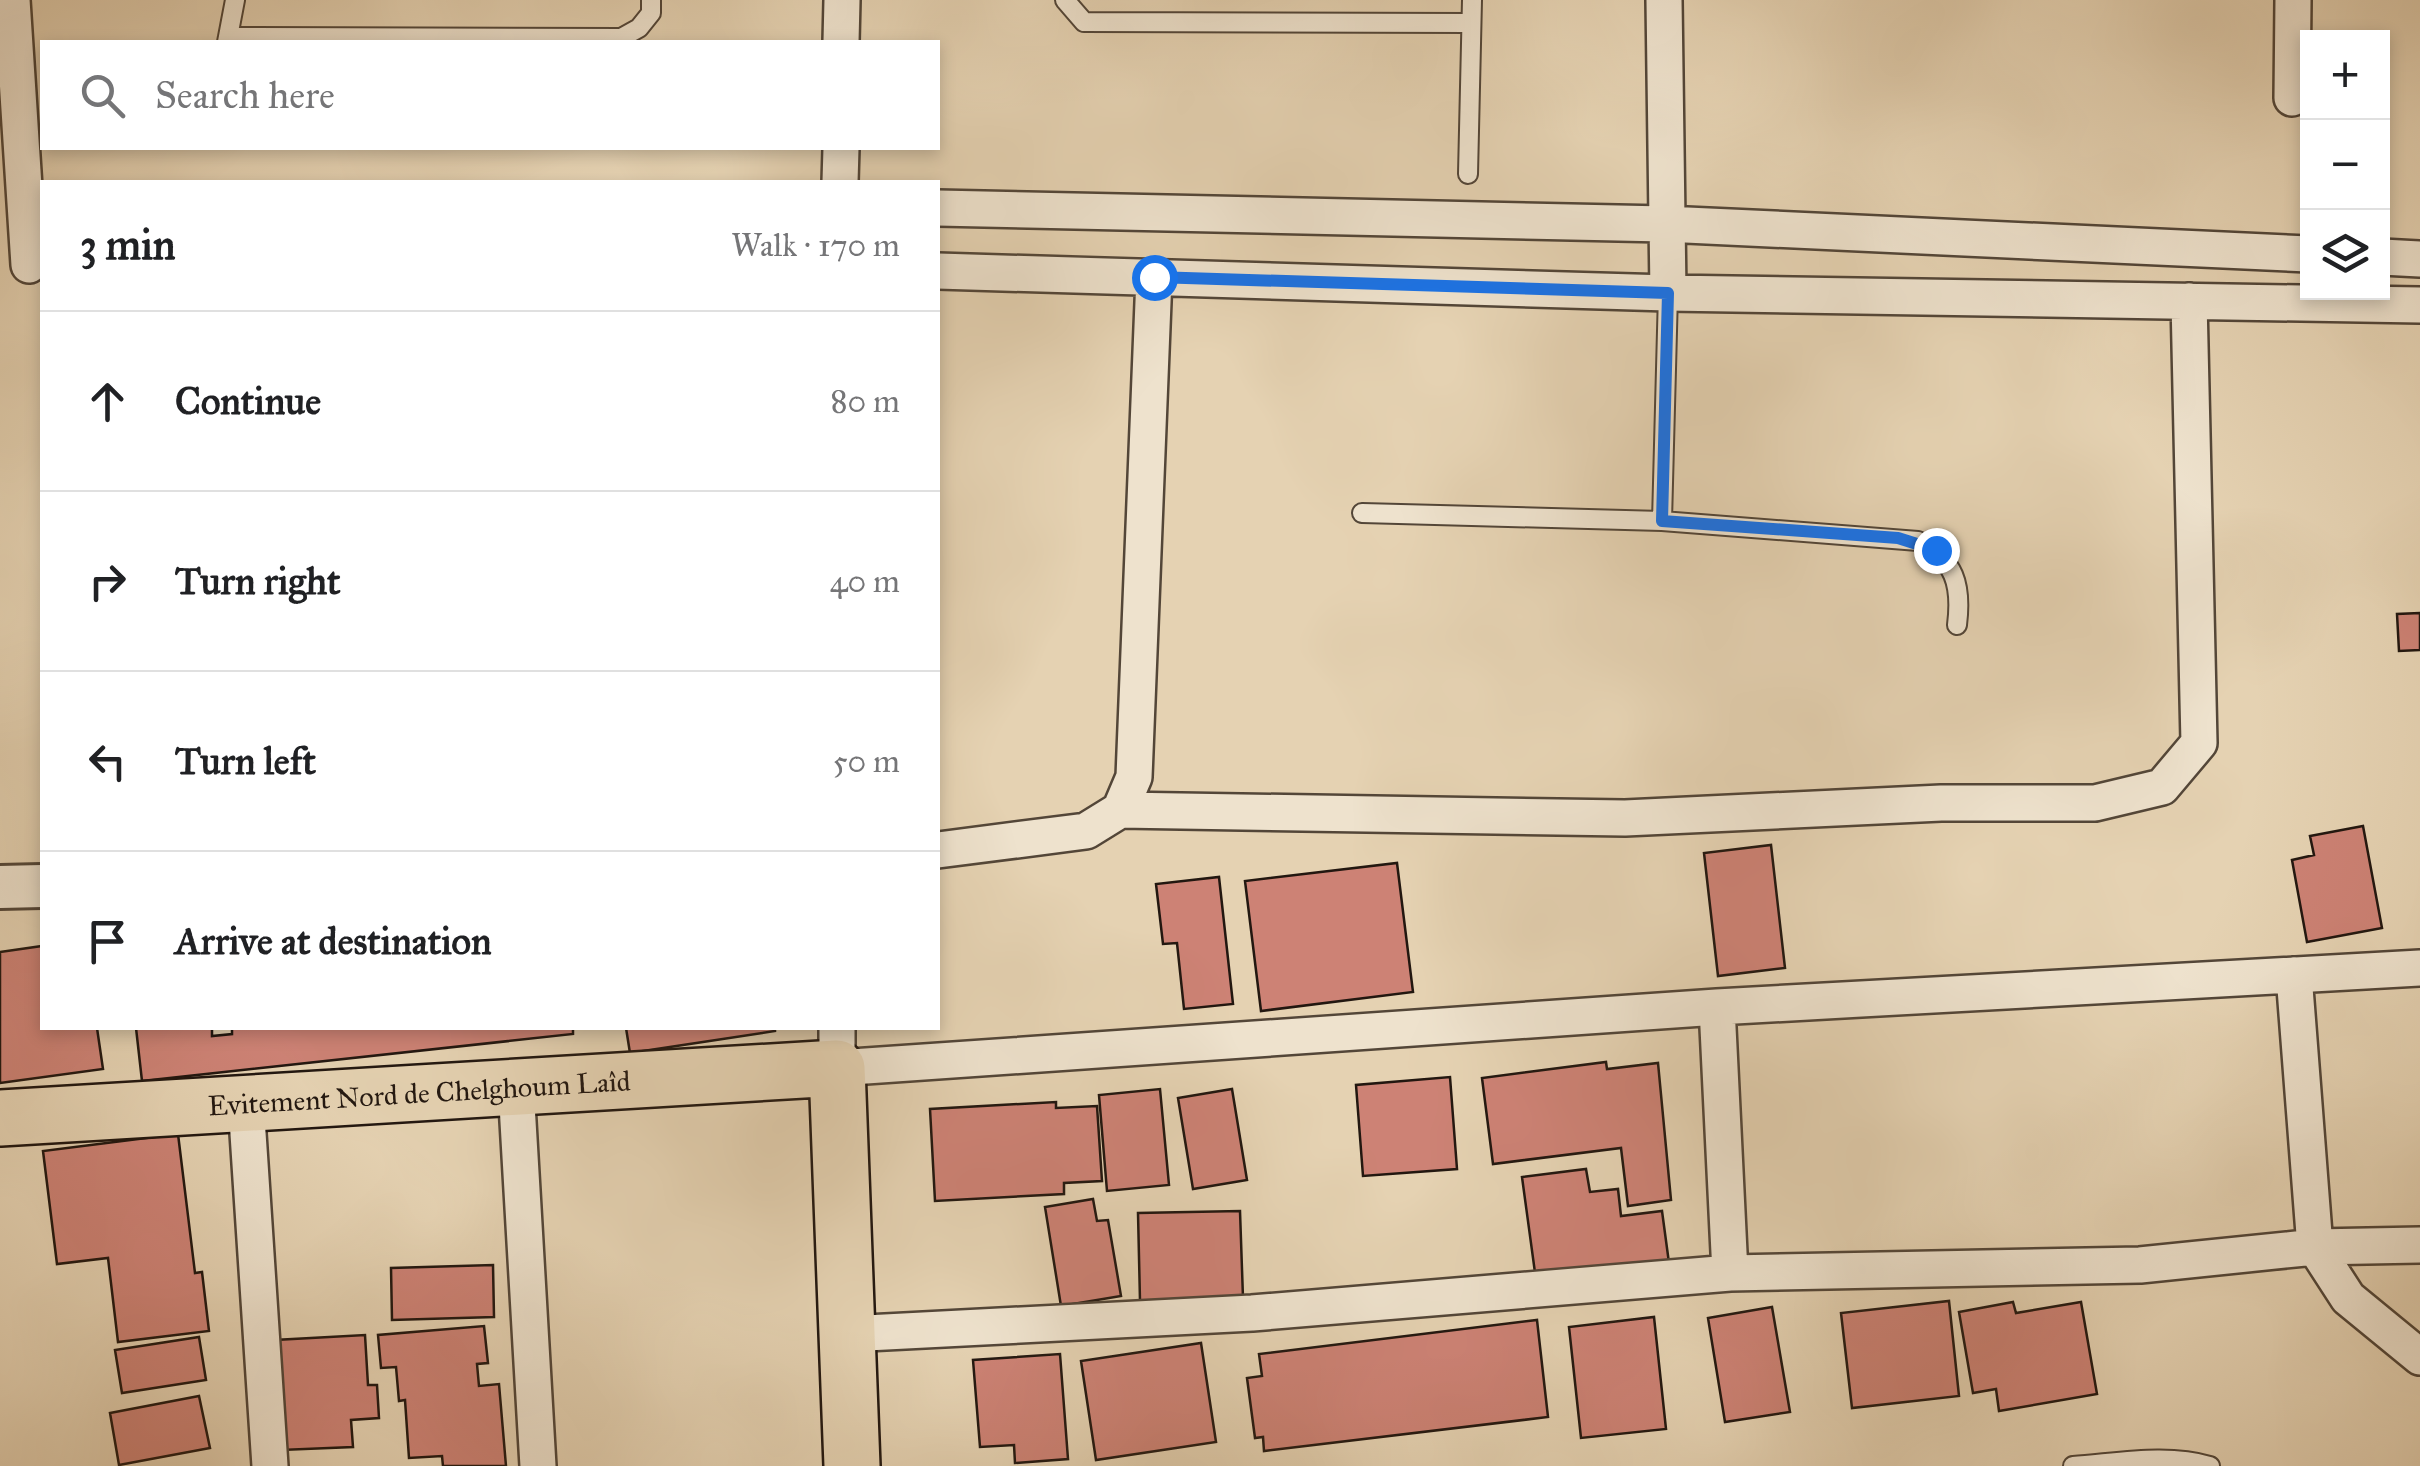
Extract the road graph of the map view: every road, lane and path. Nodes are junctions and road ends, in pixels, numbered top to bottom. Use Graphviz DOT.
graph roads {
  1 [pos="12,0"];
  2 [pos="235,0"];
  3 [pos="651,0"];
  4 [pos="842,0"];
  5 [pos="1065,0"];
  6 [pos="1472,0"];
  7 [pos="1664,0"];
  8 [pos="2293,0"];
  9 [pos="1471,23"];
  10 [pos="228,40"];
  11 [pos="842,40"];
  12 [pos="2292,98"];
  13 [pos="841,150"];
  14 [pos="1468,174"];
  15 [pos="840,180"];
  16 [pos="22,192"];
  17 [pos="940,208"];
  18 [pos="1665,224"];
  19 [pos="2300,254"];
  20 [pos="2390,257"];
  21 [pos="2420,259"];
  22 [pos="24,265"];
  23 [pos="940,270"];
  24 [pos="1154,277"];
  25 [pos="1668,293"];
  26 [pos="2189,301"];
  27 [pos="2420,305"];
  28 [pos="1362,513"];
  29 [pos="1662,521"];
  30 [pos="1957,624"];
  31 [pos="1120,810"];
  32 [pos="940,850"];
  33 [pos="40,886"];
  34 [pos="0,887"];
  35 [pos="2420,968"];
  36 [pos="2294,975"];
  37 [pos="1717,1007"];
  38 [pos="837,1048"];
  39 [pos="516,1087"];
  40 [pos="246,1103"];
  41 [pos="0,1118"];
  42 [pos="2420,1245"];
  43 [pos="2315,1247"];
  44 [pos="1730,1273"];
  45 [pos="847,1334"];
  46 [pos="2420,1357"];
  47 [pos="270,1466"];
  48 [pos="538,1466"];
  49 [pos="852,1466"];
  50 [pos="2073,1466"];
  51 [pos="2210,1466"];
  1 -- 16 [label="street"];
  2 -- 10 [label="lane"];
  3 -- 10 [label="lane"];
  4 -- 11 [label="street"];
  5 -- 9 [label="lane"];
  6 -- 9 [label="lane"];
  7 -- 18 [label="street"];
  8 -- 12 [label="street"];
  9 -- 14 [label="lane"];
  13 -- 15 [label="street"];
  16 -- 22 [label="street"];
  17 -- 18 [label="street"];
  18 -- 19 [label="street"];
  18 -- 25 [label="street"];
  20 -- 21 [label="street"];
  23 -- 24 [label="street"];
  24 -- 25 [label="street"];
  24 -- 31 [label="street"];
  25 -- 26 [label="street"];
  25 -- 29 [label="lane"];
  26 -- 27 [label="street"];
  26 -- 31 [label="street"];
  28 -- 29 [label="lane"];
  29 -- 30 [label="lane"];
  31 -- 32 [label="street"];
  33 -- 34 [label="street"];
  35 -- 36 [label="street"];
  36 -- 37 [label="street"];
  36 -- 43 [label="street"];
  37 -- 38 [label="street"];
  37 -- 44 [label="street"];
  38 -- 39 [label="main road, Evitement Nord de Chelghoum Laîd"];
  38 -- 45 [label="main road"];
  39 -- 40 [label="main road, Evitement Nord de Chelghoum Laîd"];
  39 -- 48 [label="street"];
  40 -- 41 [label="main road, Evitement Nord de Chelghoum Laîd"];
  40 -- 47 [label="street"];
  42 -- 43 [label="street"];
  43 -- 44 [label="street"];
  43 -- 46 [label="street"];
  44 -- 45 [label="street"];
  45 -- 49 [label="main road"];
  50 -- 51 [label="lane"];
}
